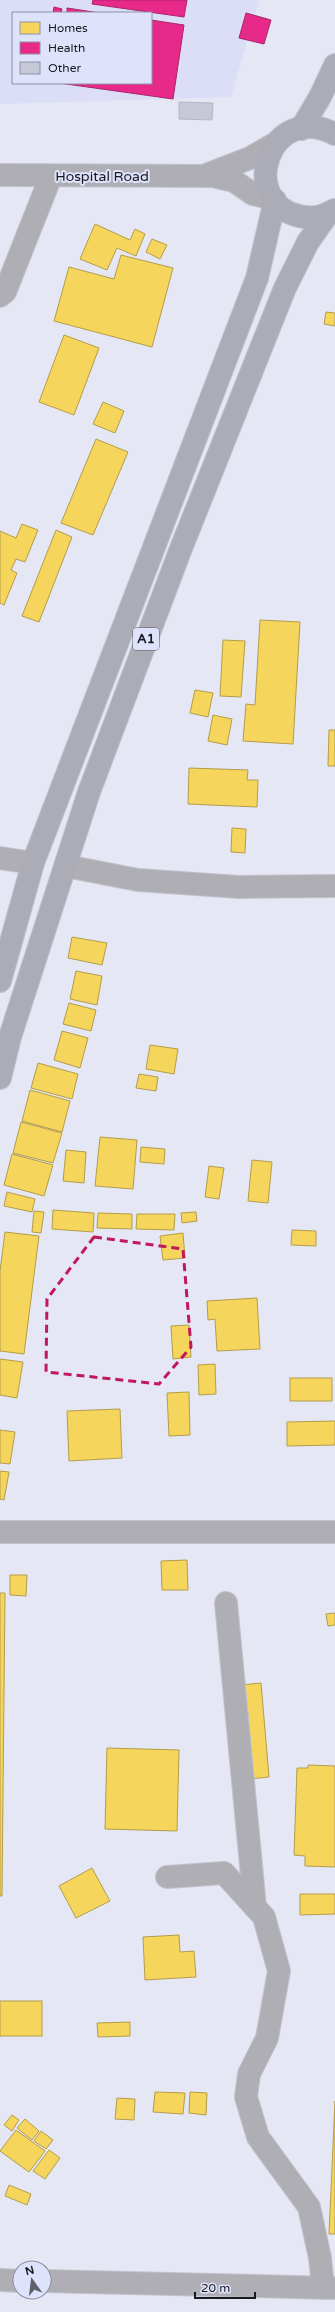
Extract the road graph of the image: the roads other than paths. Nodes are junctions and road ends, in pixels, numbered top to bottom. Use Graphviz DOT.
graph roads {
  1 [pos="335,65"];
  2 [pos="301,129"];
  3 [pos="335,134"];
  4 [pos="276,143"];
  5 [pos="0,175"];
  6 [pos="51,176"];
  7 [pos="204,176"];
  8 [pos="267,198"];
  9 [pos="331,212"];
  10 [pos="0,296"];
  11 [pos="0,858"];
  12 [pos="33,863"];
  13 [pos="66,866"];
  14 [pos="335,886"];
  15 [pos="0,981"];
  16 [pos="0,1078"];
  17 [pos="0,1532"];
  18 [pos="335,1532"];
  19 [pos="226,1603"];
  20 [pos="167,1877"];
  21 [pos="255,1907"];
  22 [pos="0,2280"];
  23 [pos="12,2281"];
  24 [pos="52,2281"];
  25 [pos="329,2288"];
  1 -- 2 [label="highway"];
  2 -- 3 [label="highway"];
  2 -- 4 [label="highway"];
  4 -- 7 [label="street"];
  4 -- 8 [label="highway"];
  5 -- 6 [label="street, Hospital Road"];
  6 -- 7 [label="street, Hospital Road"];
  6 -- 10 [label="street"];
  7 -- 8 [label="street"];
  8 -- 9 [label="highway"];
  8 -- 12 [label="highway, A1"];
  9 -- 13 [label="highway, A1"];
  11 -- 12 [label="street"];
  12 -- 15 [label="highway, A1"];
  13 -- 14 [label="street"];
  13 -- 16 [label="highway, A1"];
  17 -- 18 [label="street"];
  19 -- 21 [label="street"];
  20 -- 21 [label="street"];
  21 -- 25 [label="street"];
  22 -- 23 [label="street"];
  24 -- 25 [label="street"];
}
